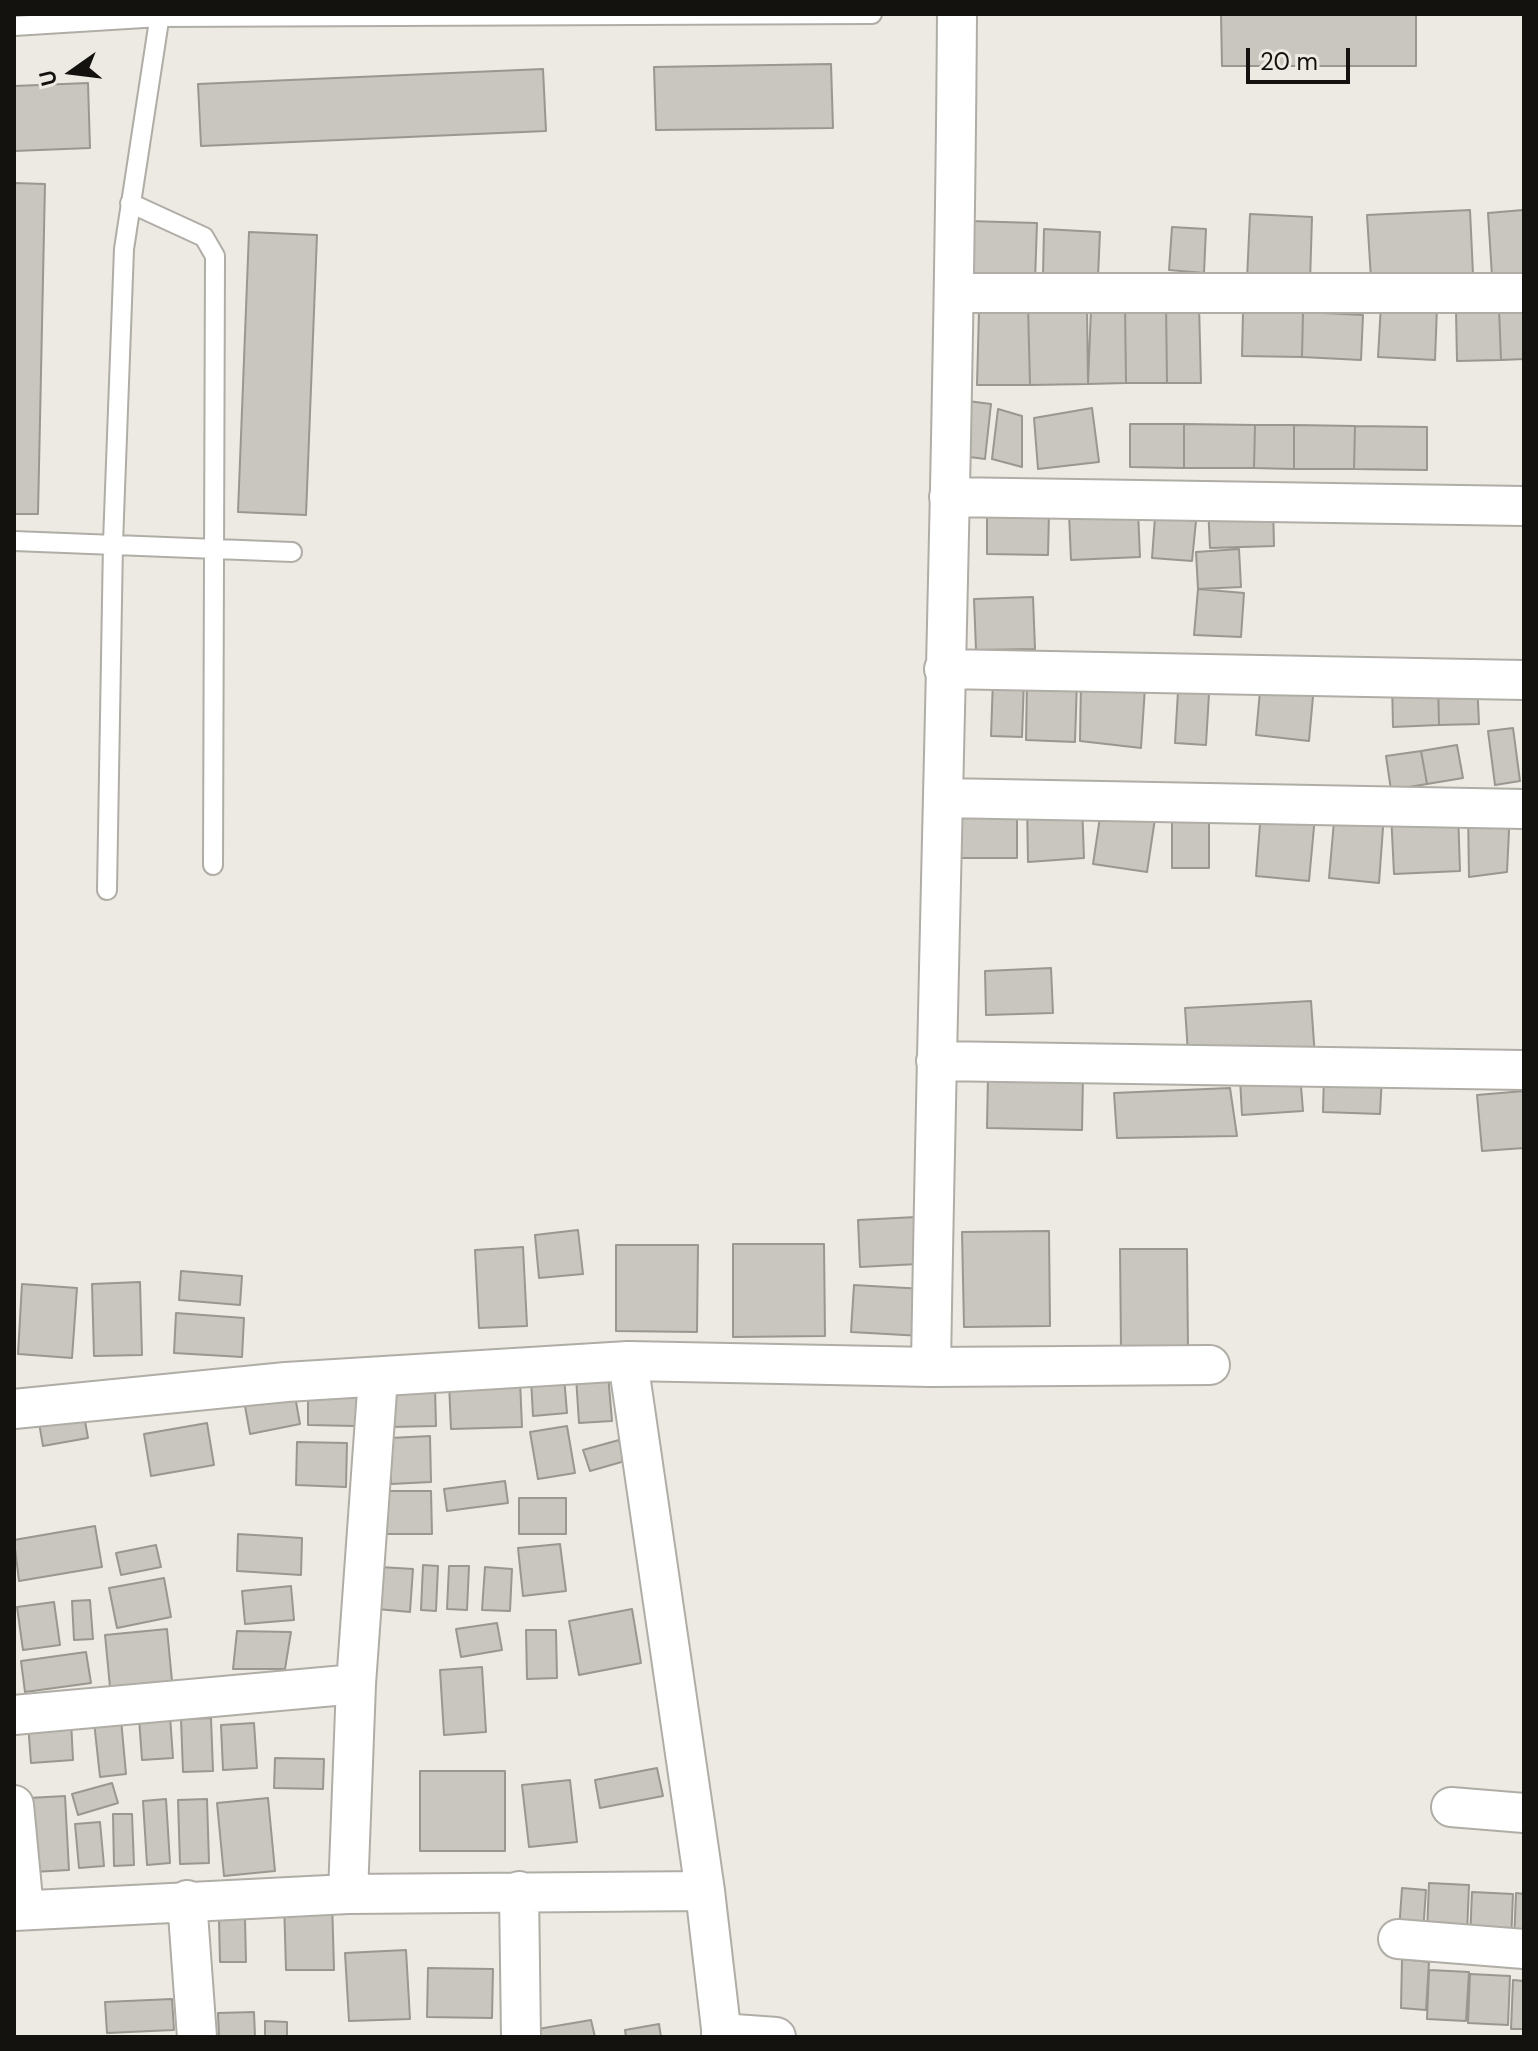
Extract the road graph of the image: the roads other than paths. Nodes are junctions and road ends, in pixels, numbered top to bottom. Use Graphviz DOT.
graph roads {
  1 [pos="872,14"];
  2 [pos="957,14"];
  3 [pos="634,15"];
  4 [pos="160,16"];
  5 [pos="14,26"];
  6 [pos="130,203"];
  7 [pos="955,293"];
  8 [pos="1524,293"];
  9 [pos="949,497"];
  10 [pos="1524,506"];
  11 [pos="14,541"];
  12 [pos="113,543"];
  13 [pos="216,548"];
  14 [pos="292,552"];
  15 [pos="944,669"];
  16 [pos="1524,680"];
  17 [pos="944,798"];
  18 [pos="1524,809"];
  19 [pos="213,865"];
  20 [pos="107,890"];
  21 [pos="936,1061"];
  22 [pos="1524,1070"];
  23 [pos="628,1361"];
  24 [pos="1210,1365"];
  25 [pos="931,1367"];
  26 [pos="378,1377"];
  27 [pos="14,1409"];
  28 [pos="356,1684"];
  29 [pos="14,1715"];
  30 [pos="14,1805"];
  31 [pos="1451,1807"];
  32 [pos="1524,1813"];
  33 [pos="519,1891"];
  34 [pos="705,1891"];
  35 [pos="348,1894"];
  36 [pos="187,1900"];
  37 [pos="19,1910"];
  38 [pos="1398,1939"];
  39 [pos="1524,1949"];
  40 [pos="721,2035"];
  41 [pos="197,2037"];
  42 [pos="521,2037"];
  43 [pos="776,2037"];
  1 -- 3 [label="lane"];
  2 -- 7 [label="street"];
  3 -- 4 [label="lane"];
  4 -- 5 [label="lane"];
  4 -- 6 [label="lane"];
  6 -- 12 [label="lane"];
  6 -- 13 [label="lane"];
  7 -- 8 [label="street"];
  7 -- 9 [label="street"];
  9 -- 10 [label="street"];
  9 -- 15 [label="street"];
  11 -- 12 [label="lane"];
  12 -- 13 [label="lane"];
  12 -- 20 [label="lane"];
  13 -- 14 [label="lane"];
  13 -- 19 [label="lane"];
  15 -- 16 [label="street"];
  15 -- 17 [label="street"];
  17 -- 18 [label="street"];
  17 -- 21 [label="street"];
  21 -- 22 [label="street"];
  21 -- 25 [label="street"];
  23 -- 25 [label="street"];
  23 -- 26 [label="street"];
  23 -- 34 [label="street"];
  24 -- 25 [label="street"];
  26 -- 27 [label="street"];
  26 -- 28 [label="street"];
  28 -- 29 [label="street"];
  28 -- 35 [label="street"];
  30 -- 37 [label="street"];
  31 -- 32 [label="street"];
  33 -- 34 [label="street"];
  33 -- 35 [label="street"];
  33 -- 42 [label="street"];
  34 -- 40 [label="street"];
  35 -- 36 [label="street"];
  36 -- 37 [label="street"];
  36 -- 41 [label="street"];
  38 -- 39 [label="street"];
  40 -- 43 [label="street"];
}
